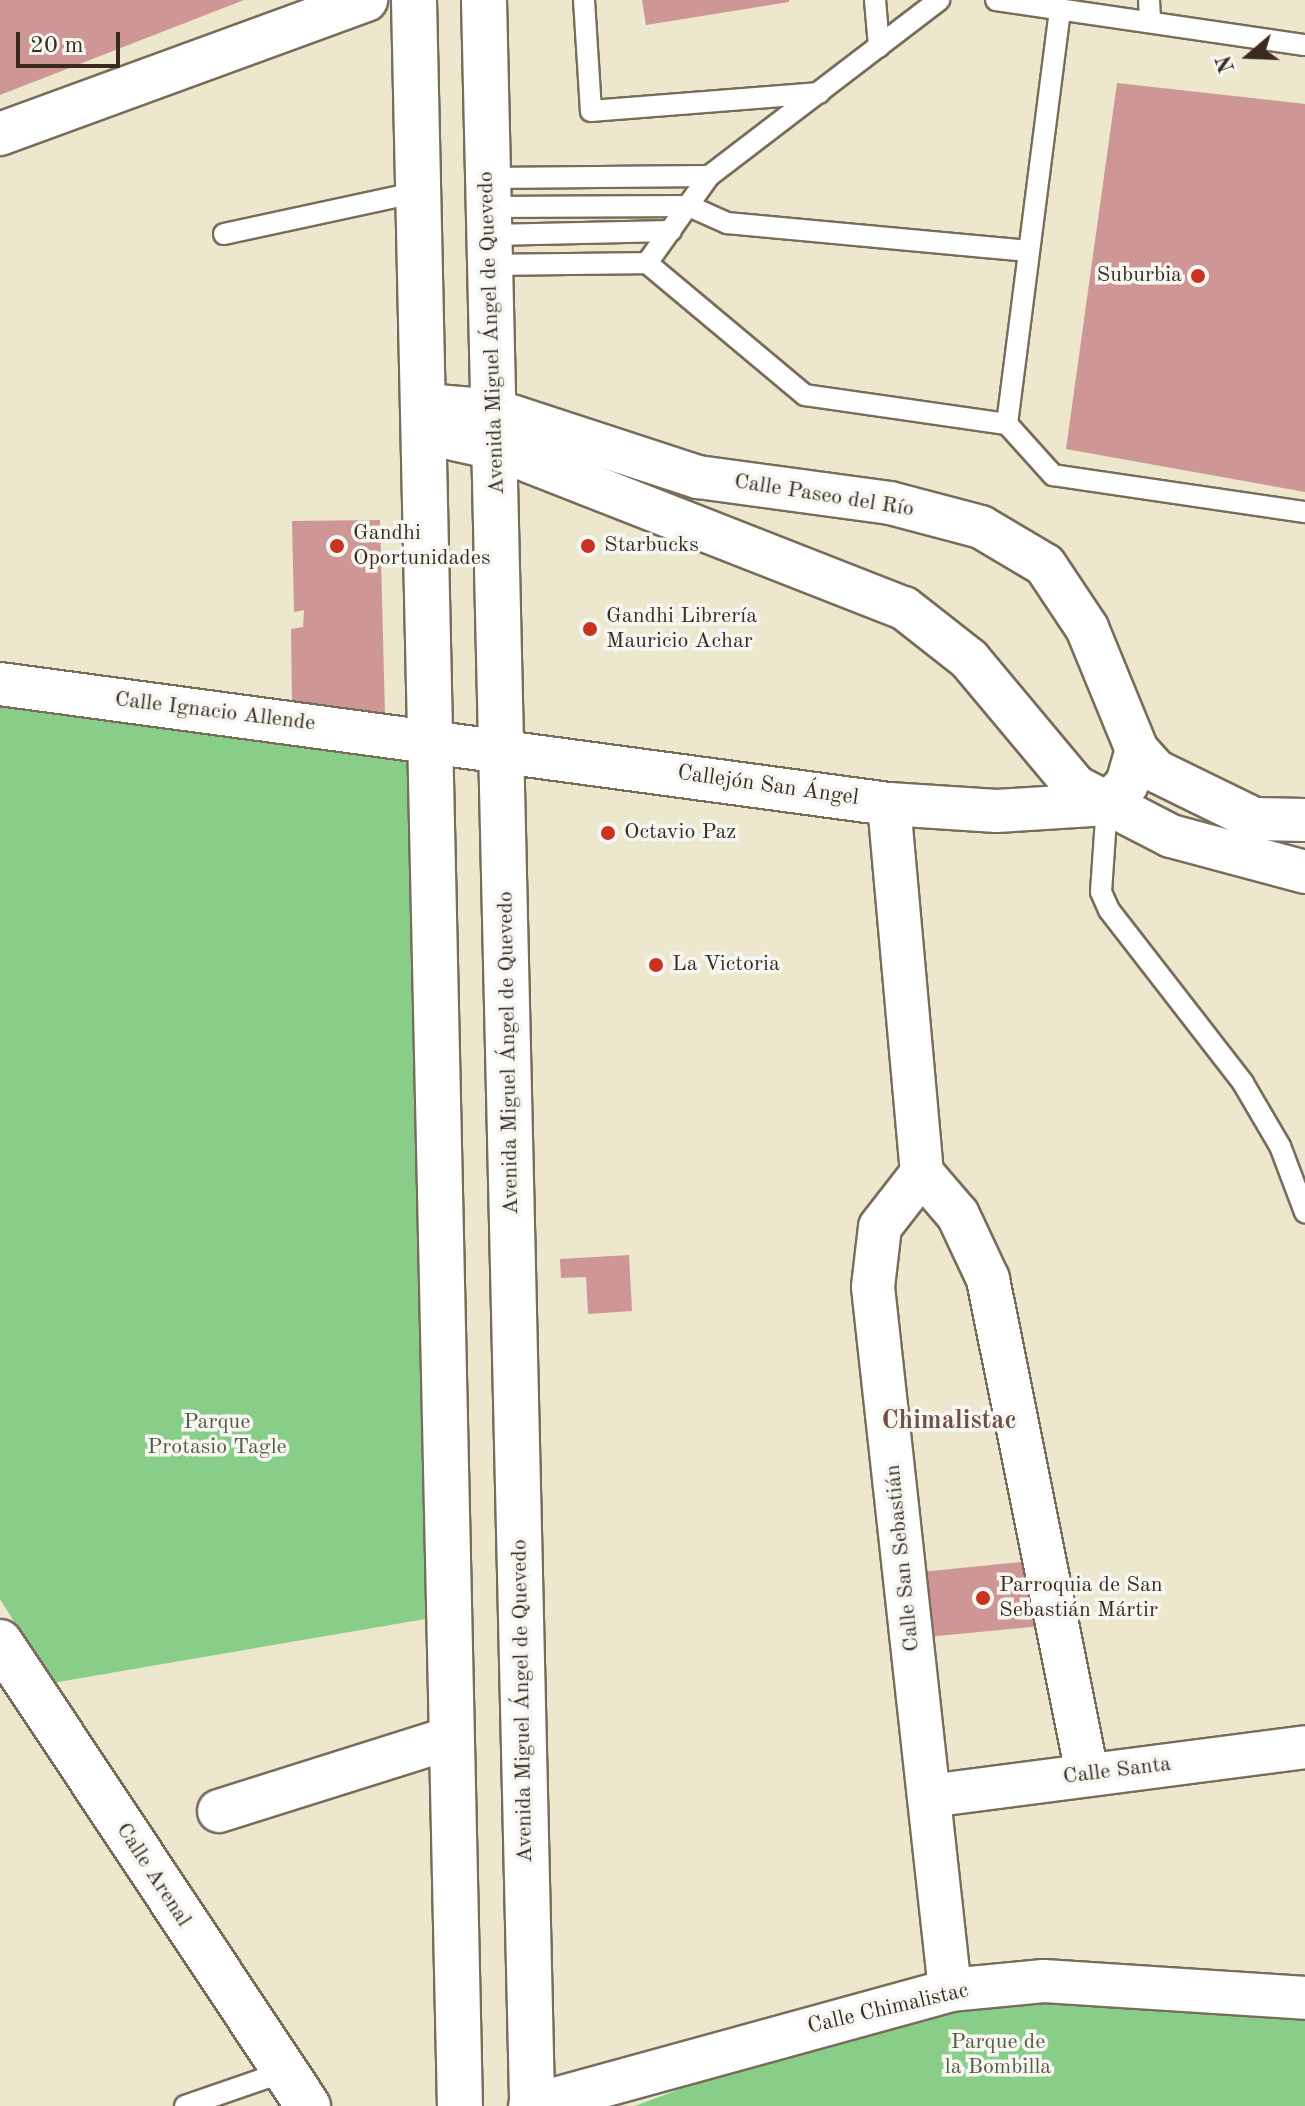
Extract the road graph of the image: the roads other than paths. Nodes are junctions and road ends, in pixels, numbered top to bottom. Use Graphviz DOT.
graph roads {
  1 [pos="366,0"];
  2 [pos="414,0"];
  3 [pos="484,0"];
  4 [pos="584,0"];
  5 [pos="875,0"];
  6 [pos="939,0"];
  7 [pos="996,0"];
  8 [pos="1149,0"];
  9 [pos="1060,9"];
  10 [pos="1150,22"];
  11 [pos="1305,45"];
  12 [pos="879,47"];
  13 [pos="819,93"];
  14 [pos="0,134"];
  15 [pos="709,176"];
  16 [pos="419,192"];
  17 [pos="689,206"];
  18 [pos="490,221"];
  19 [pos="671,231"];
  20 [pos="224,234"];
  21 [pos="1029,251"];
  22 [pos="647,263"];
  23 [pos="425,419"];
  24 [pos="1007,424"];
  25 [pos="496,429"];
  26 [pos="673,470"];
  27 [pos="659,509"];
  28 [pos="1305,512"];
  29 [pos="0,684"];
  30 [pos="430,741"];
  31 [pos="502,747"];
  32 [pos="1137,750"];
  33 [pos="889,804"];
  34 [pos="1107,804"];
  35 [pos="1305,820"];
  36 [pos="1305,872"];
  37 [pos="922,1173"];
  38 [pos="1305,1212"];
  39 [pos="0,1642"];
  40 [pos="451,1738"];
  41 [pos="1305,1747"];
  42 [pos="1087,1773"];
  43 [pos="929,1796"];
  44 [pos="219,1811"];
  45 [pos="950,1990"];
  46 [pos="1305,1998"];
  47 [pos="283,2072"];
  48 [pos="185,2106"];
  49 [pos="308,2106"];
  50 [pos="460,2106"];
  51 [pos="531,2106"];
  1 -- 14 [label="street"];
  2 -- 16 [label="main road"];
  3 -- 18 [label="main road, Avenida Miguel Ángel de Quevedo"];
  4 -- 13 [label="lane"];
  5 -- 12 [label="lane"];
  6 -- 12 [label="lane"];
  7 -- 9 [label="lane"];
  8 -- 10 [label="lane"];
  9 -- 10 [label="lane"];
  9 -- 21 [label="lane"];
  10 -- 11 [label="lane"];
  12 -- 13 [label="lane"];
  13 -- 15 [label="lane"];
  15 -- 17 [label="lane"];
  15 -- 18 [label="lane"];
  16 -- 20 [label="lane"];
  16 -- 23 [label="main road"];
  17 -- 18 [label="lane"];
  17 -- 19 [label="lane"];
  17 -- 21 [label="lane"];
  18 -- 19 [label="lane"];
  18 -- 22 [label="lane"];
  18 -- 25 [label="main road, Avenida Miguel Ángel de Quevedo"];
  19 -- 22 [label="lane"];
  21 -- 24 [label="lane"];
  22 -- 24 [label="lane"];
  23 -- 25 [label="street, Calle Paseo del Río"];
  23 -- 30 [label="main road"];
  24 -- 28 [label="lane"];
  25 -- 26 [label="street, Calle Paseo del Río"];
  25 -- 27 [label="street, Calle Paseo del Río"];
  25 -- 31 [label="main road, Avenida Miguel Ángel de Quevedo"];
  26 -- 27 [label="street"];
  26 -- 32 [label="street, Calle Paseo del Río"];
  27 -- 34 [label="street, Calle Paseo del Río"];
  29 -- 30 [label="street, Calle Ignacio Allende"];
  30 -- 31 [label="street, Callejón San Ángel"];
  30 -- 40 [label="main road"];
  31 -- 33 [label="street, Callejón San Ángel"];
  31 -- 51 [label="main road, Avenida Miguel Ángel de Quevedo"];
  32 -- 34 [label="street"];
  32 -- 35 [label="street, Calle Paseo del Río"];
  33 -- 34 [label="street, Callejón San Ángel"];
  33 -- 37 [label="street"];
  34 -- 36 [label="street, Calle Paseo del Río"];
  34 -- 38 [label="lane"];
  37 -- 42 [label="street"];
  37 -- 43 [label="street, Calle San Sebastián"];
  39 -- 47 [label="main road, Calle Arenal"];
  40 -- 44 [label="street"];
  40 -- 50 [label="main road"];
  41 -- 42 [label="street, Calle Santa"];
  42 -- 43 [label="street, Calle Santa"];
  43 -- 45 [label="street, Calle San Sebastián"];
  45 -- 46 [label="street, Calle Chimalistac"];
  45 -- 51 [label="street, Calle Chimalistac"];
  47 -- 48 [label="lane"];
  47 -- 49 [label="main road, Calle Arenal"];
}
